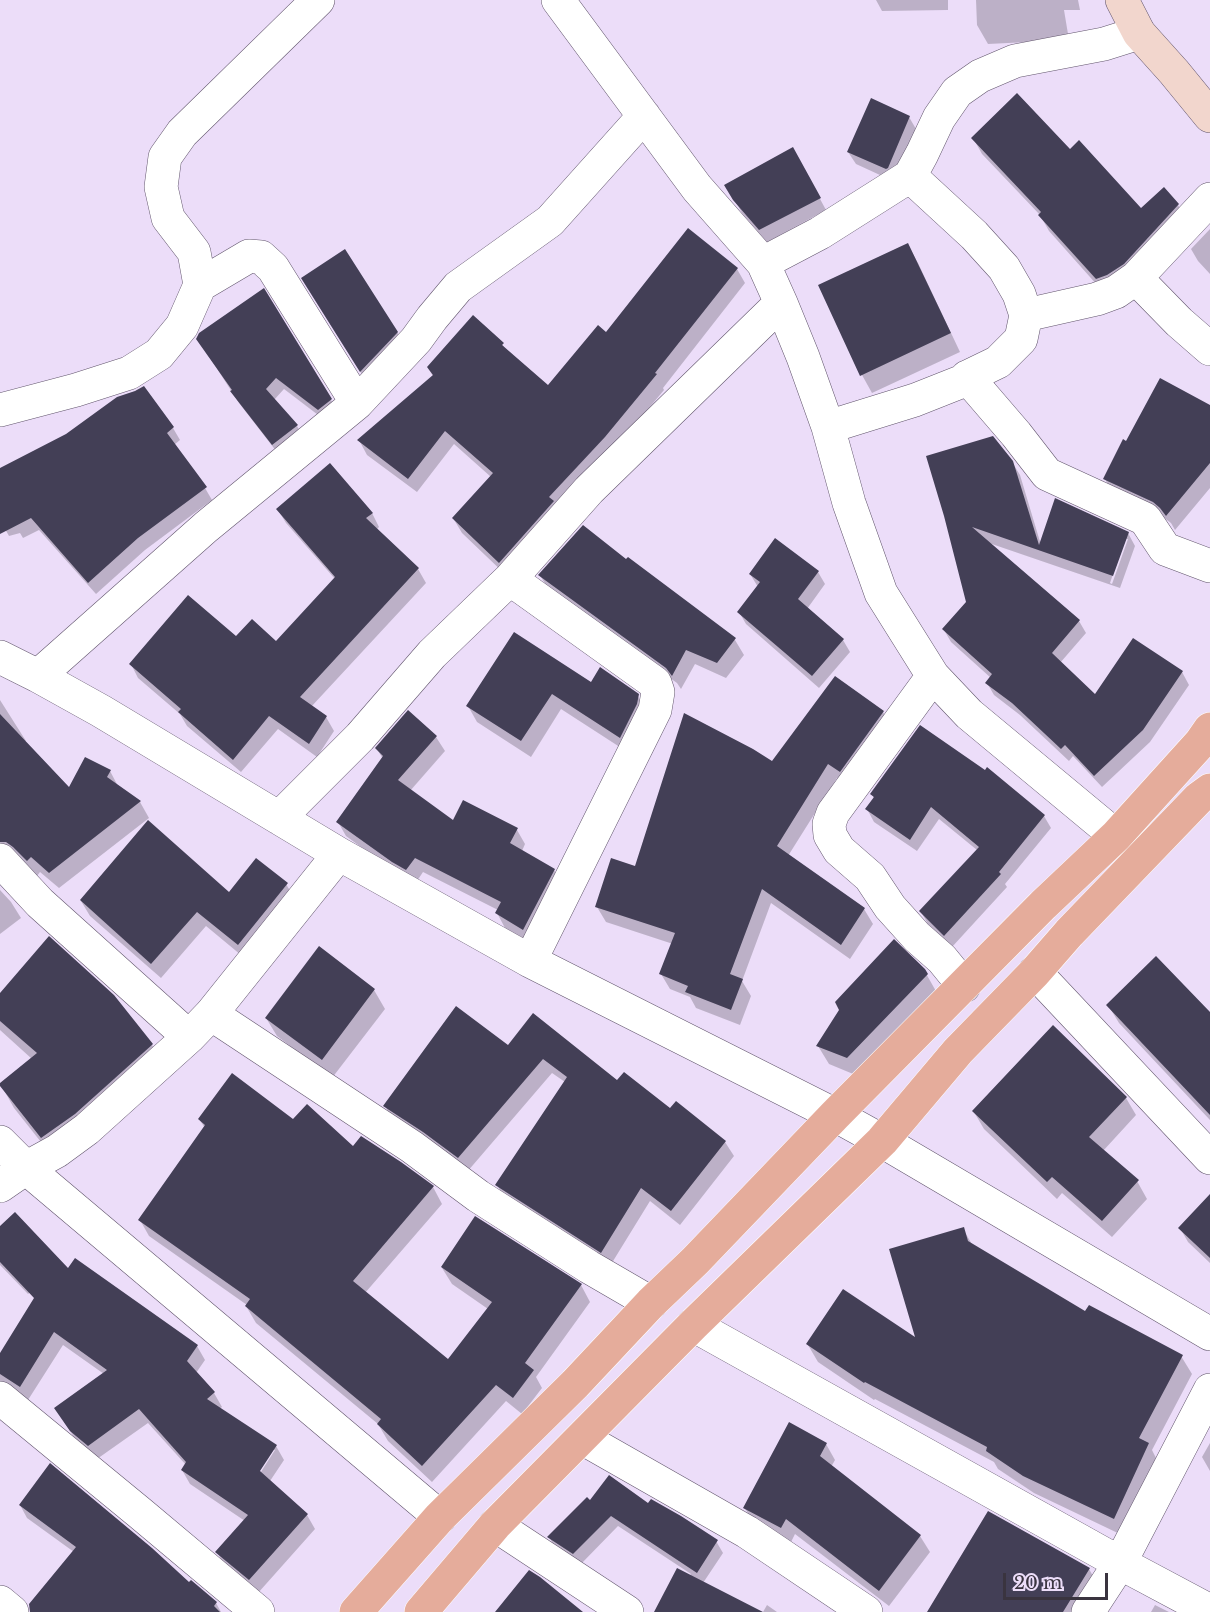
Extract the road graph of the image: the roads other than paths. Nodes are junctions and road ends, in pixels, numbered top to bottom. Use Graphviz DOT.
graph roads {
  1 [pos="318,0"];
  2 [pos="558,0"];
  3 [pos="1122,0"];
  4 [pos="1139,33"];
  5 [pos="644,116"];
  6 [pos="1210,116"];
  7 [pos="910,176"];
  8 [pos="1210,199"];
  9 [pos="763,263"];
  10 [pos="1136,278"];
  11 [pos="200,285"];
  12 [pos="782,303"];
  13 [pos="1026,315"];
  14 [pos="1210,350"];
  15 [pos="967,377"];
  16 [pos="357,403"];
  17 [pos="0,410"];
  18 [pos="828,428"];
  19 [pos="1210,566"];
  20 [pos="510,579"];
  21 [pos="0,657"];
  22 [pos="38,676"];
  23 [pos="933,676"];
  24 [pos="1210,729"];
  25 [pos="1210,790"];
  26 [pos="279,818"];
  27 [pos="1116,836"];
  28 [pos="339,854"];
  29 [pos="0,860"];
  30 [pos="530,961"];
  31 [pos="1035,972"];
  32 [pos="964,986"];
  33 [pos="212,1014"];
  34 [pos="189,1037"];
  35 [pos="835,1115"];
  36 [pos="882,1141"];
  37 [pos="0,1142"];
  38 [pos="1210,1158"];
  39 [pos="13,1177"];
  40 [pos="651,1304"];
  41 [pos="693,1325"];
  42 [pos="1210,1334"];
  43 [pos="1210,1390"];
  44 [pos="0,1398"];
  45 [pos="582,1438"];
  46 [pos="440,1516"];
  47 [pos="495,1525"];
  48 [pos="1120,1563"];
  49 [pos="0,1602"];
  50 [pos="1210,1611"];
  51 [pos="12,1612"];
  52 [pos="258,1612"];
  53 [pos="356,1612"];
  54 [pos="421,1612"];
  55 [pos="627,1612"];
  56 [pos="866,1612"];
  57 [pos="1089,1612"];
  1 -- 11 [label="street"];
  2 -- 5 [label="street"];
  3 -- 4 [label="street"];
  4 -- 6 [label="street"];
  4 -- 7 [label="street"];
  5 -- 9 [label="street"];
  5 -- 16 [label="street"];
  7 -- 9 [label="street"];
  7 -- 13 [label="street"];
  8 -- 10 [label="street"];
  9 -- 12 [label="street"];
  10 -- 13 [label="street"];
  10 -- 14 [label="street"];
  11 -- 16 [label="street"];
  11 -- 17 [label="street"];
  12 -- 18 [label="street"];
  12 -- 20 [label="street"];
  13 -- 15 [label="street"];
  15 -- 18 [label="street"];
  15 -- 19 [label="street"];
  16 -- 22 [label="street"];
  18 -- 23 [label="street"];
  20 -- 26 [label="street"];
  20 -- 30 [label="street"];
  21 -- 22 [label="street"];
  22 -- 26 [label="street"];
  23 -- 27 [label="street"];
  23 -- 32 [label="street"];
  24 -- 27 [label="main road"];
  25 -- 31 [label="main road"];
  26 -- 28 [label="street"];
  27 -- 32 [label="main road"];
  28 -- 30 [label="street"];
  28 -- 33 [label="street"];
  29 -- 34 [label="street"];
  30 -- 35 [label="street"];
  31 -- 36 [label="main road"];
  31 -- 38 [label="street"];
  32 -- 35 [label="main road"];
  33 -- 34 [label="street"];
  33 -- 40 [label="street"];
  34 -- 39 [label="street"];
  35 -- 36 [label="street"];
  35 -- 40 [label="main road"];
  36 -- 41 [label="main road"];
  36 -- 42 [label="street"];
  37 -- 39 [label="street"];
  39 -- 46 [label="street"];
  40 -- 46 [label="main road"];
  41 -- 45 [label="main road"];
  41 -- 48 [label="street"];
  43 -- 48 [label="street"];
  44 -- 52 [label="street"];
  45 -- 47 [label="main road"];
  45 -- 56 [label="street"];
  46 -- 53 [label="main road"];
  47 -- 54 [label="main road"];
  47 -- 55 [label="street"];
  48 -- 50 [label="street"];
  48 -- 57 [label="street"];
  49 -- 51 [label="street"];
}
